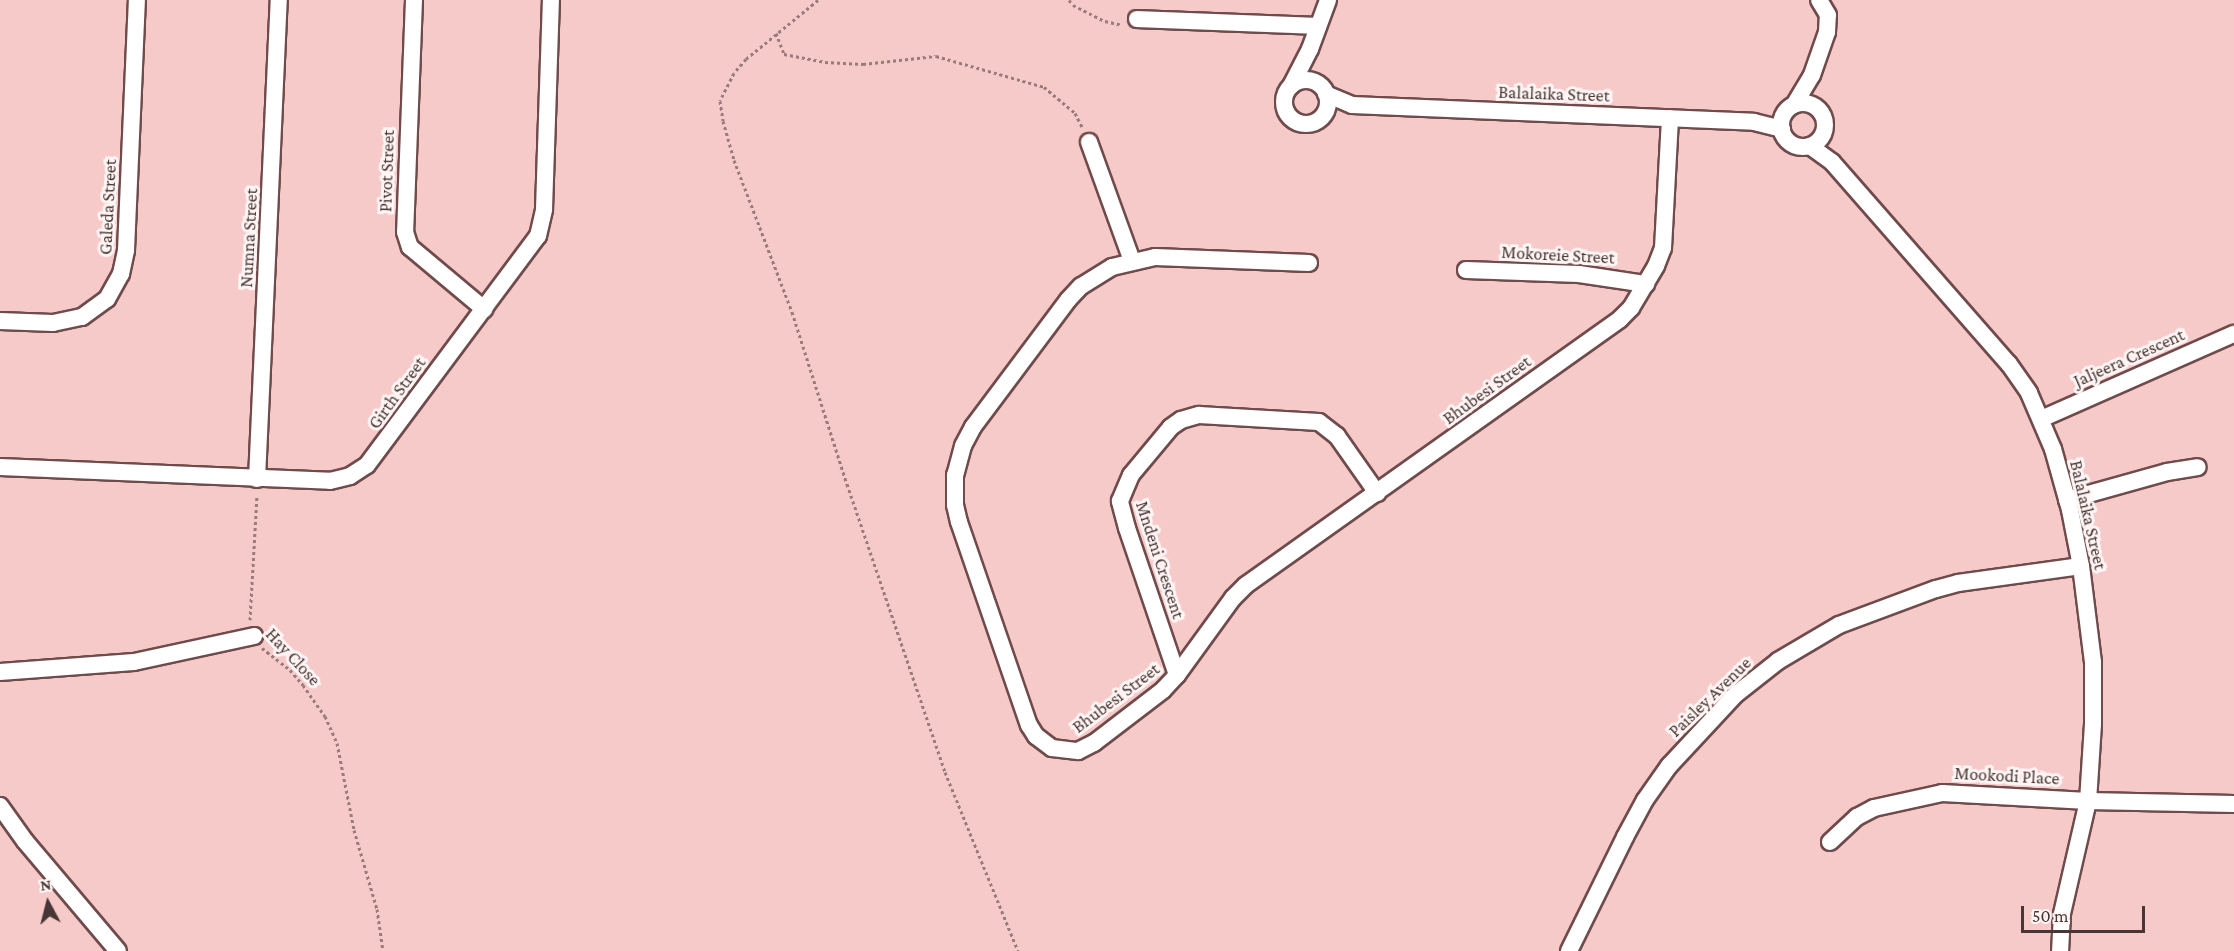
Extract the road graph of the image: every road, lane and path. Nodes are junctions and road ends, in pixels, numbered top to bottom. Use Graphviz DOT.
graph roads {
  1 [pos="137,0"];
  2 [pos="279,0"];
  3 [pos="414,0"];
  4 [pos="551,0"];
  5 [pos="818,0"];
  6 [pos="1069,0"];
  7 [pos="1328,0"];
  8 [pos="1825,2"];
  9 [pos="1137,19"];
  10 [pos="1318,26"];
  11 [pos="776,33"];
  12 [pos="1310,49"];
  13 [pos="1812,75"];
  14 [pos="1311,81"];
  15 [pos="1291,86"];
  16 [pos="1326,94"];
  17 [pos="1352,105"];
  18 [pos="1815,106"];
  19 [pos="1324,114"];
  20 [pos="1787,116"];
  21 [pos="1670,118"];
  22 [pos="1824,131"];
  23 [pos="1089,142"];
  24 [pos="1810,146"];
  25 [pos="1832,162"];
  26 [pos="1132,261"];
  27 [pos="1308,262"];
  28 [pos="1466,270"];
  29 [pos="1646,284"];
  30 [pos="484,309"];
  31 [pos="0,321"];
  32 [pos="2234,334"];
  33 [pos="2041,419"];
  34 [pos="0,467"];
  35 [pos="2198,467"];
  36 [pos="257,479"];
  37 [pos="1377,493"];
  38 [pos="2067,500"];
  39 [pos="2081,566"];
  40 [pos="254,636"];
  41 [pos="0,672"];
  42 [pos="1177,675"];
  43 [pos="2088,801"];
  44 [pos="2234,804"];
  45 [pos="0,806"];
  46 [pos="1830,842"];
  47 [pos="118,951"];
  48 [pos="383,951"];
  49 [pos="1018,951"];
  50 [pos="1569,951"];
  51 [pos="2060,951"];
  1 -- 31 [label="street, Galeda Street"];
  2 -- 36 [label="street, Numna Street"];
  3 -- 30 [label="street, Pivot Street"];
  4 -- 30 [label="street, Girth Street"];
  5 -- 11 [label="path"];
  6 -- 9 [label="path"];
  7 -- 10 [label="street"];
  8 -- 13 [label="street"];
  9 -- 10 [label="street"];
  10 -- 12 [label="street"];
  11 -- 23 [label="path"];
  11 -- 49 [label="path"];
  12 -- 14 [label="street"];
  12 -- 15 [label="street"];
  13 -- 18 [label="street"];
  13 -- 20 [label="street"];
  14 -- 15 [label="street"];
  14 -- 16 [label="street"];
  15 -- 19 [label="street"];
  16 -- 17 [label="street, Balalaika Street"];
  16 -- 19 [label="street"];
  17 -- 19 [label="street, Balalaika Street"];
  17 -- 21 [label="street, Balalaika Street"];
  18 -- 20 [label="street"];
  18 -- 22 [label="street"];
  20 -- 21 [label="street, Balalaika Street"];
  20 -- 24 [label="street"];
  21 -- 29 [label="street, Bhubesi Street"];
  22 -- 24 [label="street"];
  22 -- 25 [label="street, Balalaika Street"];
  23 -- 26 [label="street"];
  24 -- 25 [label="street, Balalaika Street"];
  25 -- 33 [label="street, Balalaika Street"];
  26 -- 27 [label="street, Bhubesi Street"];
  26 -- 42 [label="street, Bhubesi Street"];
  28 -- 29 [label="street, Mokoreie Street"];
  29 -- 37 [label="street, Bhubesi Street"];
  30 -- 36 [label="street, Girth Street"];
  32 -- 33 [label="street, Jaljeera Crescent"];
  33 -- 38 [label="street, Balalaika Street"];
  34 -- 36 [label="street, Girth Street"];
  35 -- 38 [label="street"];
  36 -- 40 [label="path, Hay Close"];
  37 -- 42 [label="street, Bhubesi Street"];
  37 -- 42 [label="street, Mndeni Crescent"];
  38 -- 39 [label="street, Balalaika Street"];
  39 -- 43 [label="street, Balalaika Street"];
  39 -- 50 [label="street, Paisley Avenue"];
  40 -- 41 [label="street"];
  40 -- 48 [label="path, Hay Close"];
  43 -- 44 [label="street"];
  43 -- 46 [label="street, Mookodi Place"];
  43 -- 51 [label="street, Balalaika Street"];
  45 -- 47 [label="street"];
}
